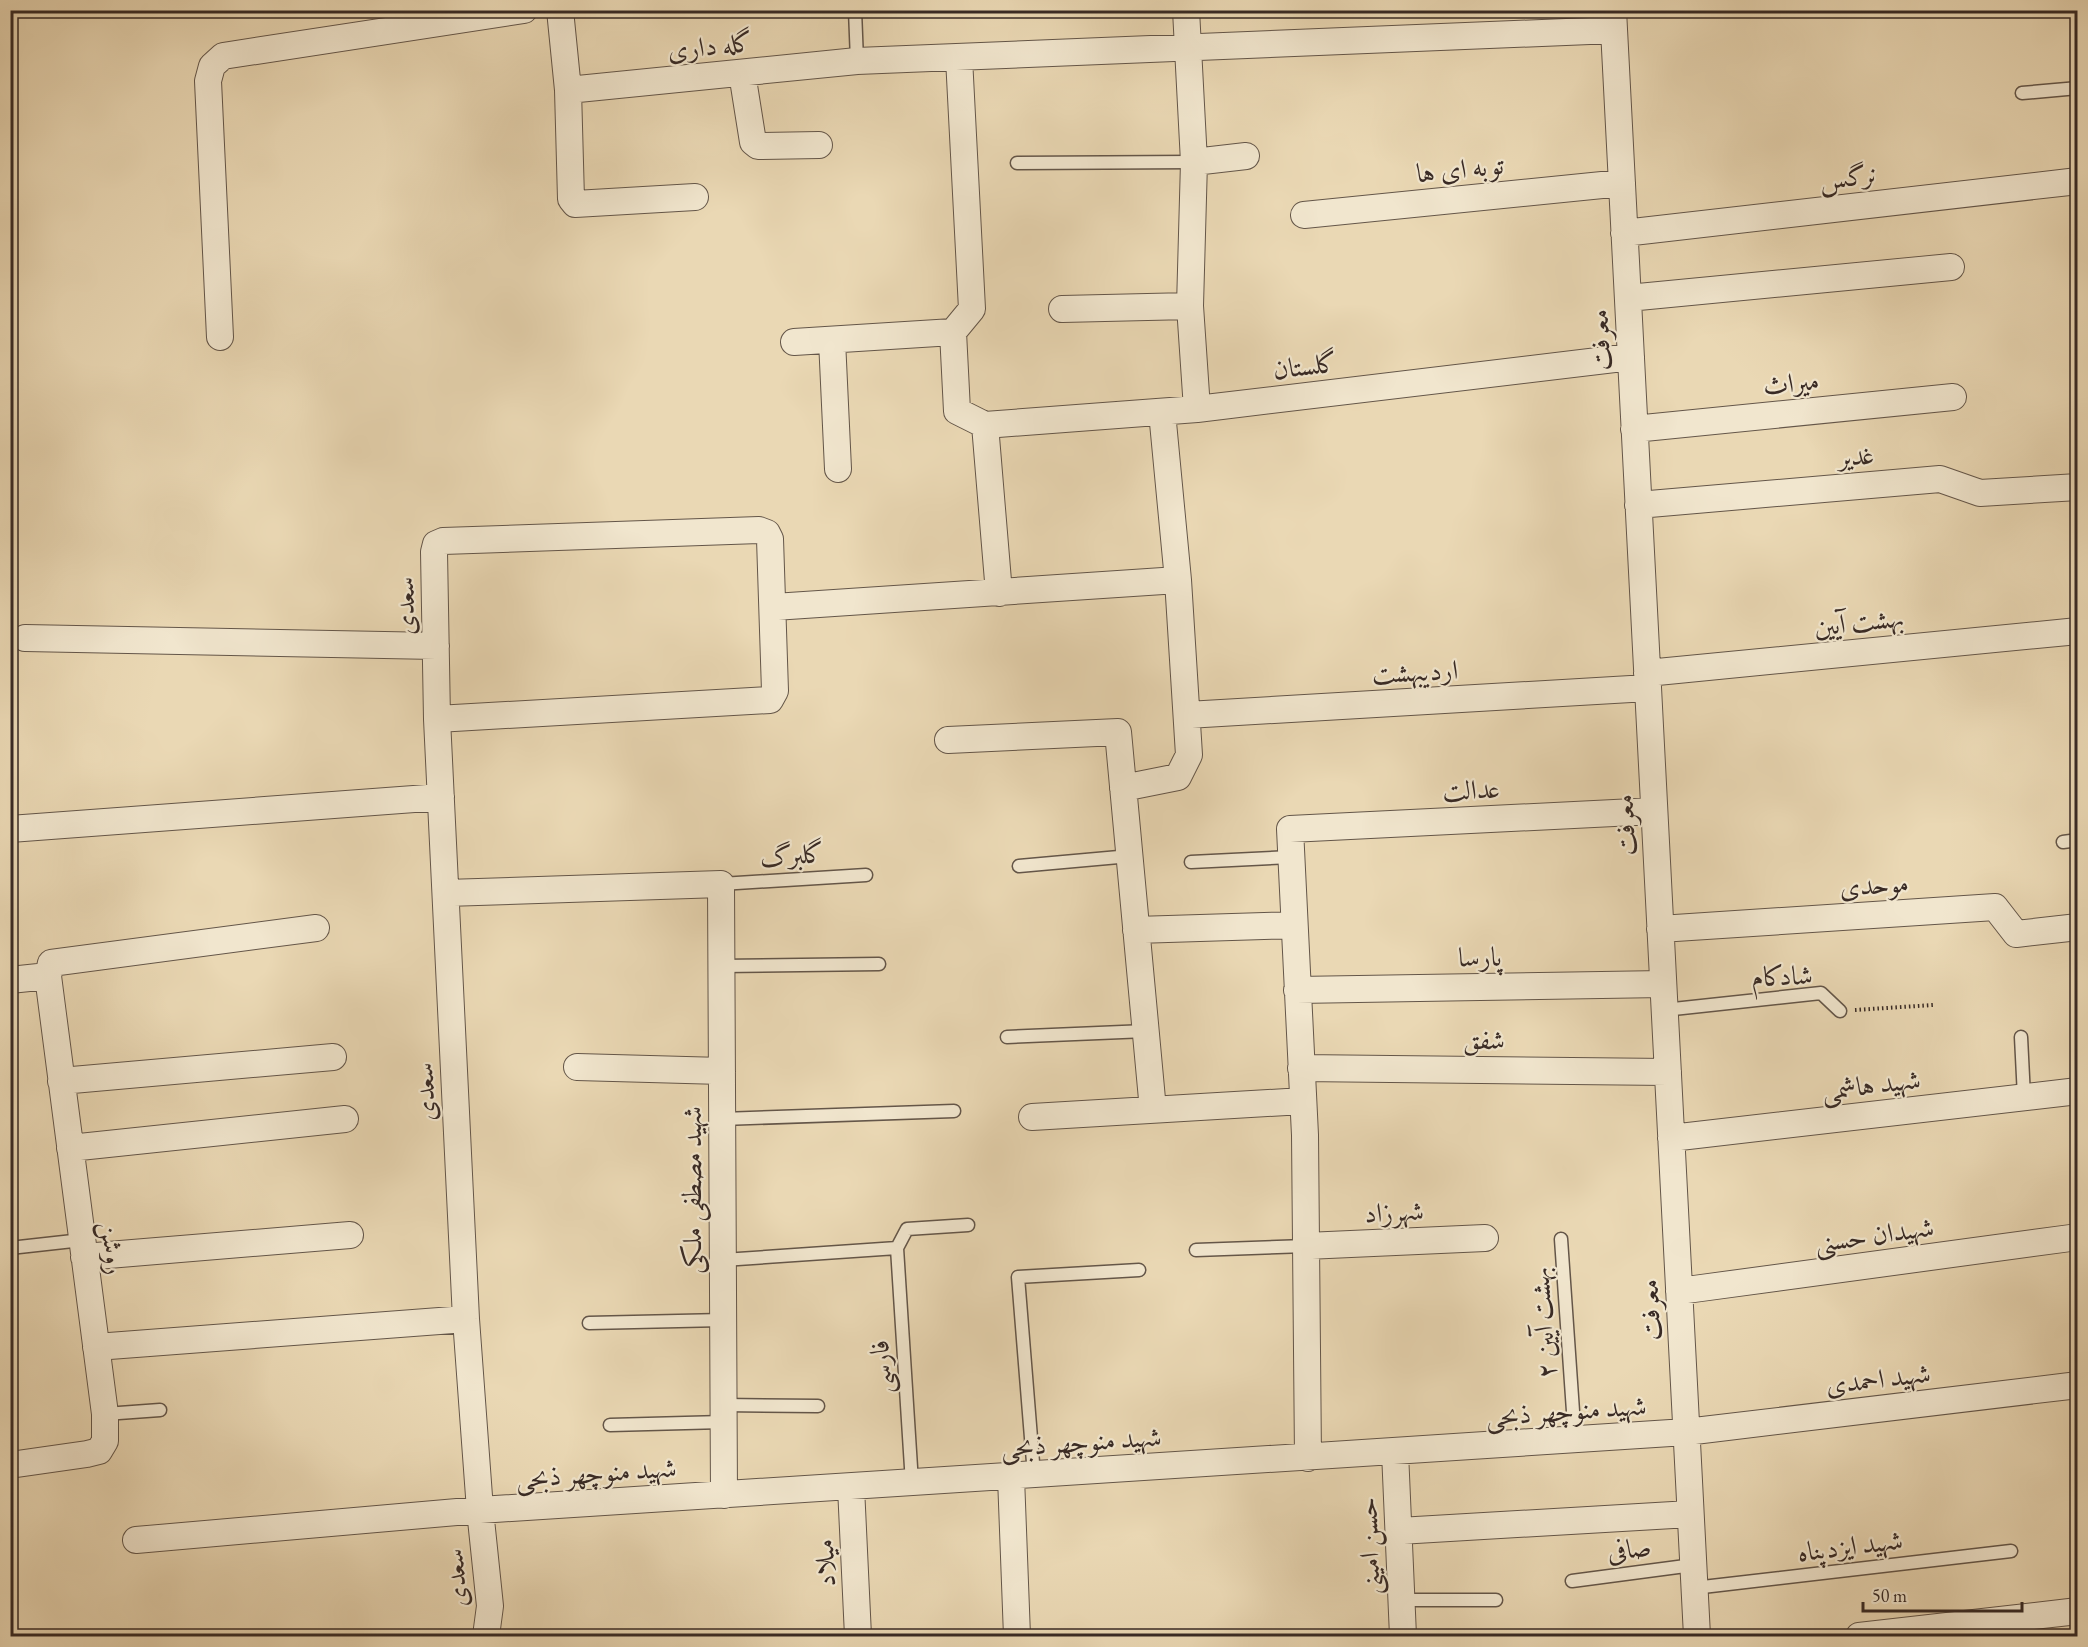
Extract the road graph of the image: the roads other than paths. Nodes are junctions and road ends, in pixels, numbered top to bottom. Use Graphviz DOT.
graph roads {
  1 [pos="560,10"];
  2 [pos="855,10"];
  3 [pos="1186,10"];
  4 [pos="522,11"];
  5 [pos="1613,20"];
  6 [pos="1187,48"];
  7 [pos="959,58"];
  8 [pos="857,61"];
  9 [pos="742,73"];
  10 [pos="2078,88"];
  11 [pos="568,90"];
  12 [pos="2022,93"];
  13 [pos="819,145"];
  14 [pos="1246,156"];
  15 [pos="1017,162"];
  16 [pos="1194,162"];
  17 [pos="2078,181"];
  18 [pos="1622,183"];
  19 [pos="696,196"];
  20 [pos="1304,214"];
  21 [pos="1624,232"];
  22 [pos="1951,267"];
  23 [pos="1628,298"];
  24 [pos="1190,306"];
  25 [pos="1062,309"];
  26 [pos="952,332"];
  27 [pos="220,337"];
  28 [pos="832,340"];
  29 [pos="794,342"];
  30 [pos="1631,357"];
  31 [pos="1953,397"];
  32 [pos="1197,409"];
  33 [pos="1162,412"];
  34 [pos="985,425"];
  35 [pos="1635,429"];
  36 [pos="838,469"];
  37 [pos="2078,487"];
  38 [pos="1638,505"];
  39 [pos="1178,580"];
  40 [pos="999,593"];
  41 [pos="774,607"];
  42 [pos="2078,631"];
  43 [pos="25,638"];
  44 [pos="436,646"];
  45 [pos="1647,681"];
  46 [pos="1186,716"];
  47 [pos="437,719"];
  48 [pos="948,740"];
  49 [pos="1123,788"];
  50 [pos="441,797"];
  51 [pos="1654,811"];
  52 [pos="10,829"];
  53 [pos="2078,840"];
  54 [pos="2063,842"];
  55 [pos="1130,856"];
  56 [pos="1291,857"];
  57 [pos="1191,862"];
  58 [pos="1019,866"];
  59 [pos="866,874"];
  60 [pos="721,884"];
  61 [pos="446,893"];
  62 [pos="1294,925"];
  63 [pos="2078,927"];
  64 [pos="316,928"];
  65 [pos="1660,929"];
  66 [pos="1136,930"];
  67 [pos="879,964"];
  68 [pos="722,966"];
  69 [pos="49,970"];
  70 [pos="10,980"];
  71 [pos="1663,984"];
  72 [pos="1297,990"];
  73 [pos="1664,1010"];
  74 [pos="1840,1011"];
  75 [pos="1146,1031"];
  76 [pos="1007,1037"];
  77 [pos="2021,1037"];
  78 [pos="333,1057"];
  79 [pos="577,1067"];
  80 [pos="1301,1068"];
  81 [pos="722,1071"];
  82 [pos="1668,1072"];
  83 [pos="61,1081"];
  84 [pos="2078,1091"];
  85 [pos="2024,1097"];
  86 [pos="1303,1101"];
  87 [pos="1153,1110"];
  88 [pos="954,1111"];
  89 [pos="1032,1117"];
  90 [pos="345,1119"];
  91 [pos="722,1119"];
  92 [pos="1671,1138"];
  93 [pos="70,1148"];
  94 [pos="968,1225"];
  95 [pos="350,1235"];
  96 [pos="2078,1237"];
  97 [pos="1485,1238"];
  98 [pos="1561,1239"];
  99 [pos="1306,1246"];
  100 [pos="10,1248"];
  101 [pos="897,1248"];
  102 [pos="83,1249"];
  103 [pos="1196,1250"];
  104 [pos="723,1260"];
  105 [pos="1139,1270"];
  106 [pos="1679,1291"];
  107 [pos="466,1319"];
  108 [pos="723,1320"];
  109 [pos="589,1323"];
  110 [pos="96,1347"];
  111 [pos="2078,1385"];
  112 [pos="818,1406"];
  113 [pos="160,1410"];
  114 [pos="723,1413"];
  115 [pos="105,1414"];
  116 [pos="610,1425"];
  117 [pos="1686,1432"];
  118 [pos="1575,1440"];
  119 [pos="1395,1452"];
  120 [pos="1308,1458"];
  121 [pos="10,1465"];
  122 [pos="1023,1476"];
  123 [pos="912,1483"];
  124 [pos="851,1487"];
  125 [pos="724,1495"];
  126 [pos="480,1510"];
  127 [pos="1690,1514"];
  128 [pos="1399,1532"];
  129 [pos="136,1540"];
  130 [pos="2011,1551"];
  131 [pos="1694,1576"];
  132 [pos="1572,1581"];
  133 [pos="1402,1600"];
  134 [pos="1496,1600"];
  135 [pos="2078,1611"];
  136 [pos="486,1636"];
  137 [pos="858,1636"];
  138 [pos="1017,1636"];
  139 [pos="1403,1636"];
  140 [pos="1697,1636"];
  141 [pos="1859,1636"];
  1 -- 11 [label="street"];
  2 -- 8 [label="lane"];
  3 -- 6 [label="street"];
  4 -- 27 [label="street"];
  5 -- 6 [label="street, گله داری"];
  5 -- 18 [label="street, معرفت"];
  6 -- 7 [label="street, گله داری"];
  6 -- 16 [label="street"];
  7 -- 8 [label="street, گله داری"];
  7 -- 26 [label="street"];
  8 -- 9 [label="street, گله داری"];
  9 -- 11 [label="street, گله داری"];
  9 -- 13 [label="street"];
  10 -- 12 [label="lane"];
  11 -- 19 [label="street"];
  14 -- 16 [label="street"];
  15 -- 16 [label="lane"];
  16 -- 24 [label="street"];
  17 -- 21 [label="street, نرگس"];
  18 -- 20 [label="street, توبه ای ها"];
  18 -- 21 [label="street, معرفت"];
  21 -- 23 [label="street, معرفت"];
  22 -- 23 [label="street"];
  23 -- 30 [label="street, معرفت"];
  24 -- 25 [label="street"];
  24 -- 32 [label="street"];
  26 -- 28 [label="street"];
  26 -- 34 [label="street"];
  28 -- 29 [label="street"];
  28 -- 36 [label="street"];
  30 -- 32 [label="street, گلستان"];
  30 -- 35 [label="street, معرفت"];
  31 -- 35 [label="street, میراث"];
  32 -- 33 [label="street, گلستان"];
  33 -- 34 [label="street, گلستان"];
  33 -- 39 [label="street"];
  34 -- 40 [label="street"];
  35 -- 38 [label="street, معرفت"];
  37 -- 38 [label="street, غدیر"];
  38 -- 45 [label="street, معرفت"];
  39 -- 40 [label="street"];
  39 -- 46 [label="street"];
  40 -- 41 [label="street"];
  41 -- 44 [label="street, سعدی"];
  41 -- 47 [label="street"];
  42 -- 45 [label="street, بهشت آیین"];
  43 -- 44 [label="street"];
  44 -- 47 [label="street, سعدی"];
  45 -- 46 [label="street, اردیبهشت"];
  45 -- 51 [label="street, معرفت"];
  46 -- 49 [label="street"];
  47 -- 50 [label="street, سعدی"];
  48 -- 49 [label="street"];
  49 -- 55 [label="street"];
  50 -- 52 [label="street"];
  50 -- 61 [label="street, سعدی"];
  51 -- 56 [label="street, عدالت"];
  51 -- 65 [label="street, معرفت"];
  53 -- 54 [label="lane"];
  55 -- 58 [label="lane"];
  55 -- 66 [label="street"];
  56 -- 57 [label="lane"];
  56 -- 62 [label="street"];
  59 -- 60 [label="lane, گلبرگ"];
  60 -- 61 [label="street"];
  60 -- 68 [label="street, شهید مصطفی ملکی"];
  61 -- 107 [label="street, سعدی"];
  62 -- 66 [label="street"];
  62 -- 72 [label="street"];
  63 -- 65 [label="street, موحدی"];
  64 -- 69 [label="street"];
  65 -- 71 [label="street, معرفت"];
  66 -- 75 [label="street"];
  67 -- 68 [label="lane"];
  68 -- 81 [label="street, شهید مصطفی ملکی"];
  69 -- 70 [label="street"];
  69 -- 83 [label="street, روشن"];
  71 -- 72 [label="street, پارسا"];
  71 -- 73 [label="street, معرفت"];
  72 -- 80 [label="street"];
  73 -- 74 [label="lane, شادکام"];
  73 -- 82 [label="street, معرفت"];
  75 -- 76 [label="lane"];
  75 -- 87 [label="street"];
  77 -- 85 [label="lane"];
  78 -- 83 [label="street"];
  79 -- 81 [label="street"];
  80 -- 82 [label="street, شفق"];
  80 -- 86 [label="street"];
  81 -- 91 [label="street, شهید مصطفی ملکی"];
  82 -- 92 [label="street, معرفت"];
  83 -- 93 [label="street, روشن"];
  84 -- 85 [label="street, شهید هاشمی"];
  85 -- 92 [label="street, شهید هاشمی"];
  86 -- 87 [label="street"];
  86 -- 99 [label="street"];
  87 -- 89 [label="street"];
  88 -- 91 [label="lane"];
  90 -- 93 [label="street"];
  91 -- 104 [label="street, شهید مصطفی ملکی"];
  92 -- 106 [label="street, معرفت"];
  93 -- 102 [label="street, روشن"];
  94 -- 101 [label="lane"];
  95 -- 102 [label="street"];
  96 -- 106 [label="street, شهیدان حسنی"];
  97 -- 99 [label="street, شهرزاد"];
  98 -- 118 [label="lane, بهشت آیین ۲"];
  99 -- 103 [label="lane"];
  99 -- 120 [label="street"];
  100 -- 102 [label="lane"];
  101 -- 104 [label="lane"];
  101 -- 123 [label="lane, فارسی"];
  102 -- 110 [label="street, روشن"];
  104 -- 108 [label="street, شهید مصطفی ملکی"];
  105 -- 122 [label="lane"];
  106 -- 117 [label="street, معرفت"];
  107 -- 110 [label="street"];
  107 -- 126 [label="street, سعدی"];
  108 -- 109 [label="lane"];
  108 -- 114 [label="street, شهید مصطفی ملکی"];
  110 -- 115 [label="street, روشن"];
  111 -- 117 [label="street, شهید احمدی"];
  112 -- 114 [label="lane"];
  113 -- 115 [label="lane"];
  114 -- 116 [label="lane"];
  114 -- 125 [label="street, شهید مصطفی ملکی"];
  115 -- 121 [label="street, روشن"];
  117 -- 118 [label="street, شهید منوچهر ذبحی"];
  117 -- 127 [label="street, معرفت"];
  118 -- 119 [label="street, شهید منوچهر ذبحی"];
  119 -- 120 [label="street, شهید منوچهر ذبحی"];
  119 -- 128 [label="street, حسن امینی"];
  120 -- 122 [label="street, شهید منوچهر ذبحی"];
  122 -- 123 [label="street, شهید منوچهر ذبحی"];
  122 -- 138 [label="street"];
  123 -- 124 [label="street, شهید منوچهر ذبحی"];
  124 -- 125 [label="street, شهید منوچهر ذبحی"];
  124 -- 137 [label="street, میلاد"];
  125 -- 126 [label="street, شهید منوچهر ذبحی"];
  126 -- 129 [label="street, شهید منوچهر ذبحی"];
  126 -- 136 [label="street, سعدی"];
  127 -- 128 [label="street"];
  127 -- 131 [label="street, معرفت"];
  128 -- 133 [label="street, حسن امینی"];
  130 -- 131 [label="lane, شهید ایزدپناه"];
  131 -- 132 [label="lane, صافی"];
  131 -- 140 [label="street, معرفت"];
  133 -- 134 [label="lane"];
  133 -- 139 [label="street, حسن امینی"];
  135 -- 141 [label="street"];
}
